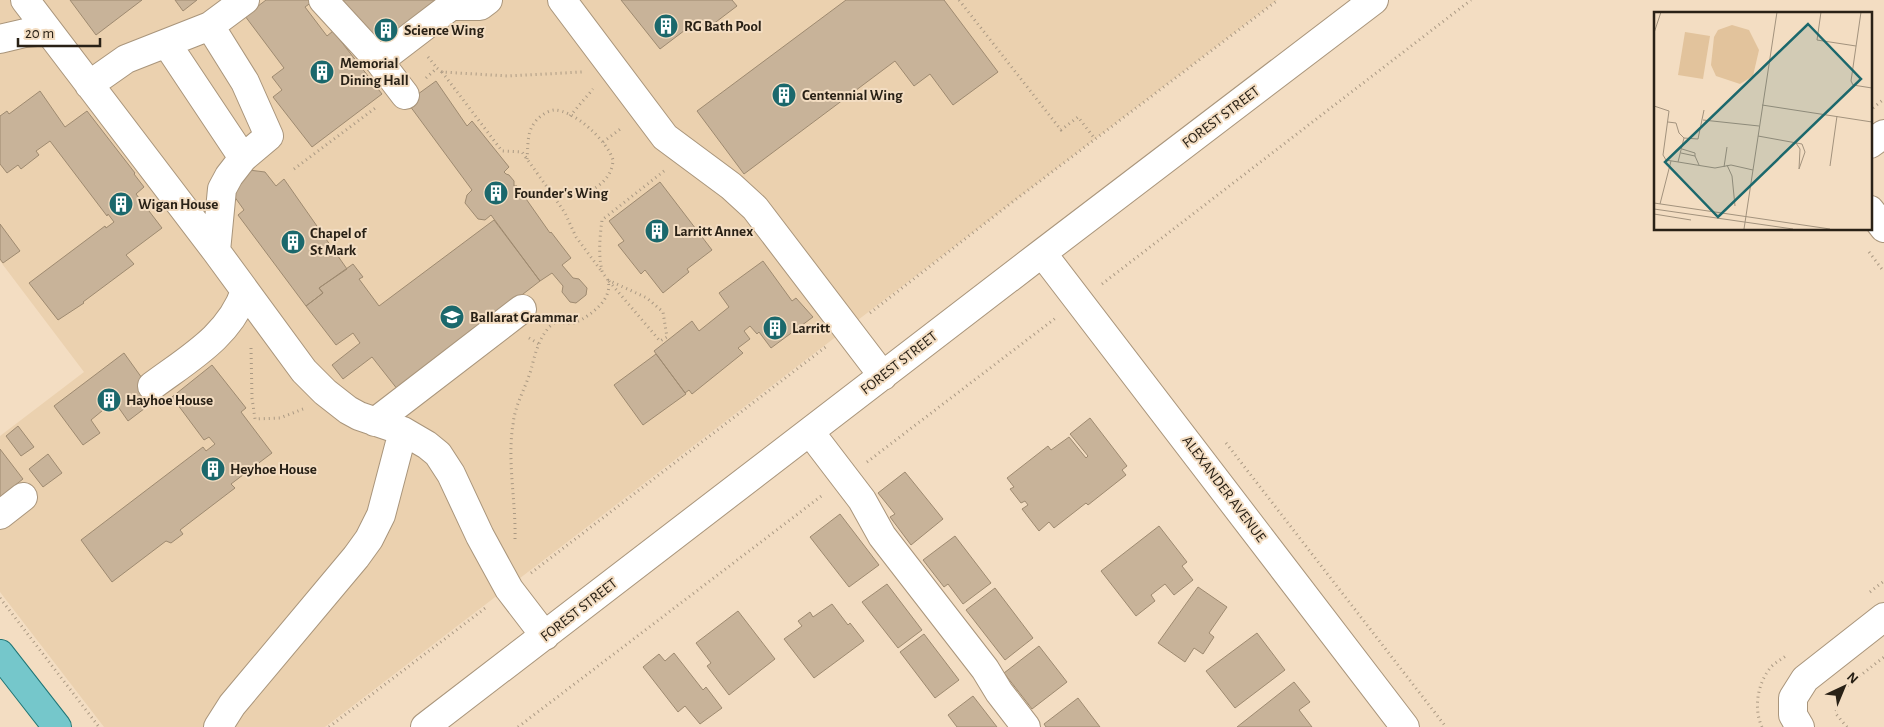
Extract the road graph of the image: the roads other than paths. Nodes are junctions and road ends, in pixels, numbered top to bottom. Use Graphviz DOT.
graph roads {
  1 [pos="25,0"];
  2 [pos="245,0"];
  3 [pos="323,0"];
  4 [pos="488,0"];
  5 [pos="562,0"];
  6 [pos="1374,0"];
  7 [pos="210,26"];
  8 [pos="48,31"];
  9 [pos="0,39"];
  10 [pos="167,44"];
  11 [pos="379,61"];
  12 [pos="89,85"];
  13 [pos="403,93"];
  14 [pos="1884,134"];
  15 [pos="1872,143"];
  16 [pos="243,158"];
  17 [pos="1872,213"];
  18 [pos="1884,228"];
  19 [pos="216,251"];
  20 [pos="1042,253"];
  21 [pos="245,292"];
  22 [pos="522,309"];
  23 [pos="883,376"];
  24 [pos="152,386"];
  25 [pos="375,422"];
  26 [pos="403,431"];
  27 [pos="810,432"];
  28 [pos="23,497"];
  29 [pos="0,515"];
  30 [pos="1884,617"];
  31 [pos="545,636"];
  32 [pos="0,654"];
  33 [pos="1020,722"];
  34 [pos="57,727"];
  35 [pos="218,727"];
  36 [pos="425,727"];
  37 [pos="1405,727"];
  38 [pos="1800,727"];
  1 -- 8 [label="street"];
  2 -- 7 [label="street"];
  3 -- 11 [label="street"];
  4 -- 11 [label="street"];
  5 -- 23 [label="street"];
  6 -- 20 [label="street, FOREST STREET"];
  7 -- 10 [label="street"];
  7 -- 16 [label="street"];
  8 -- 9 [label="street"];
  8 -- 12 [label="street"];
  10 -- 12 [label="street"];
  10 -- 16 [label="street"];
  11 -- 13 [label="street"];
  12 -- 19 [label="street"];
  14 -- 15 [label="street"];
  16 -- 19 [label="street"];
  17 -- 18 [label="street"];
  19 -- 21 [label="street"];
  20 -- 23 [label="street, FOREST STREET"];
  20 -- 37 [label="street, ALEXANDER AVENUE"];
  21 -- 24 [label="street"];
  21 -- 25 [label="street"];
  22 -- 25 [label="street"];
  23 -- 27 [label="street, FOREST STREET"];
  25 -- 26 [label="street"];
  26 -- 31 [label="street"];
  26 -- 35 [label="street"];
  27 -- 31 [label="street, FOREST STREET"];
  27 -- 33 [label="street"];
  28 -- 29 [label="street"];
  30 -- 38 [label="street"];
  31 -- 36 [label="street, FOREST STREET"];
  32 -- 34 [label="main road"];
}
